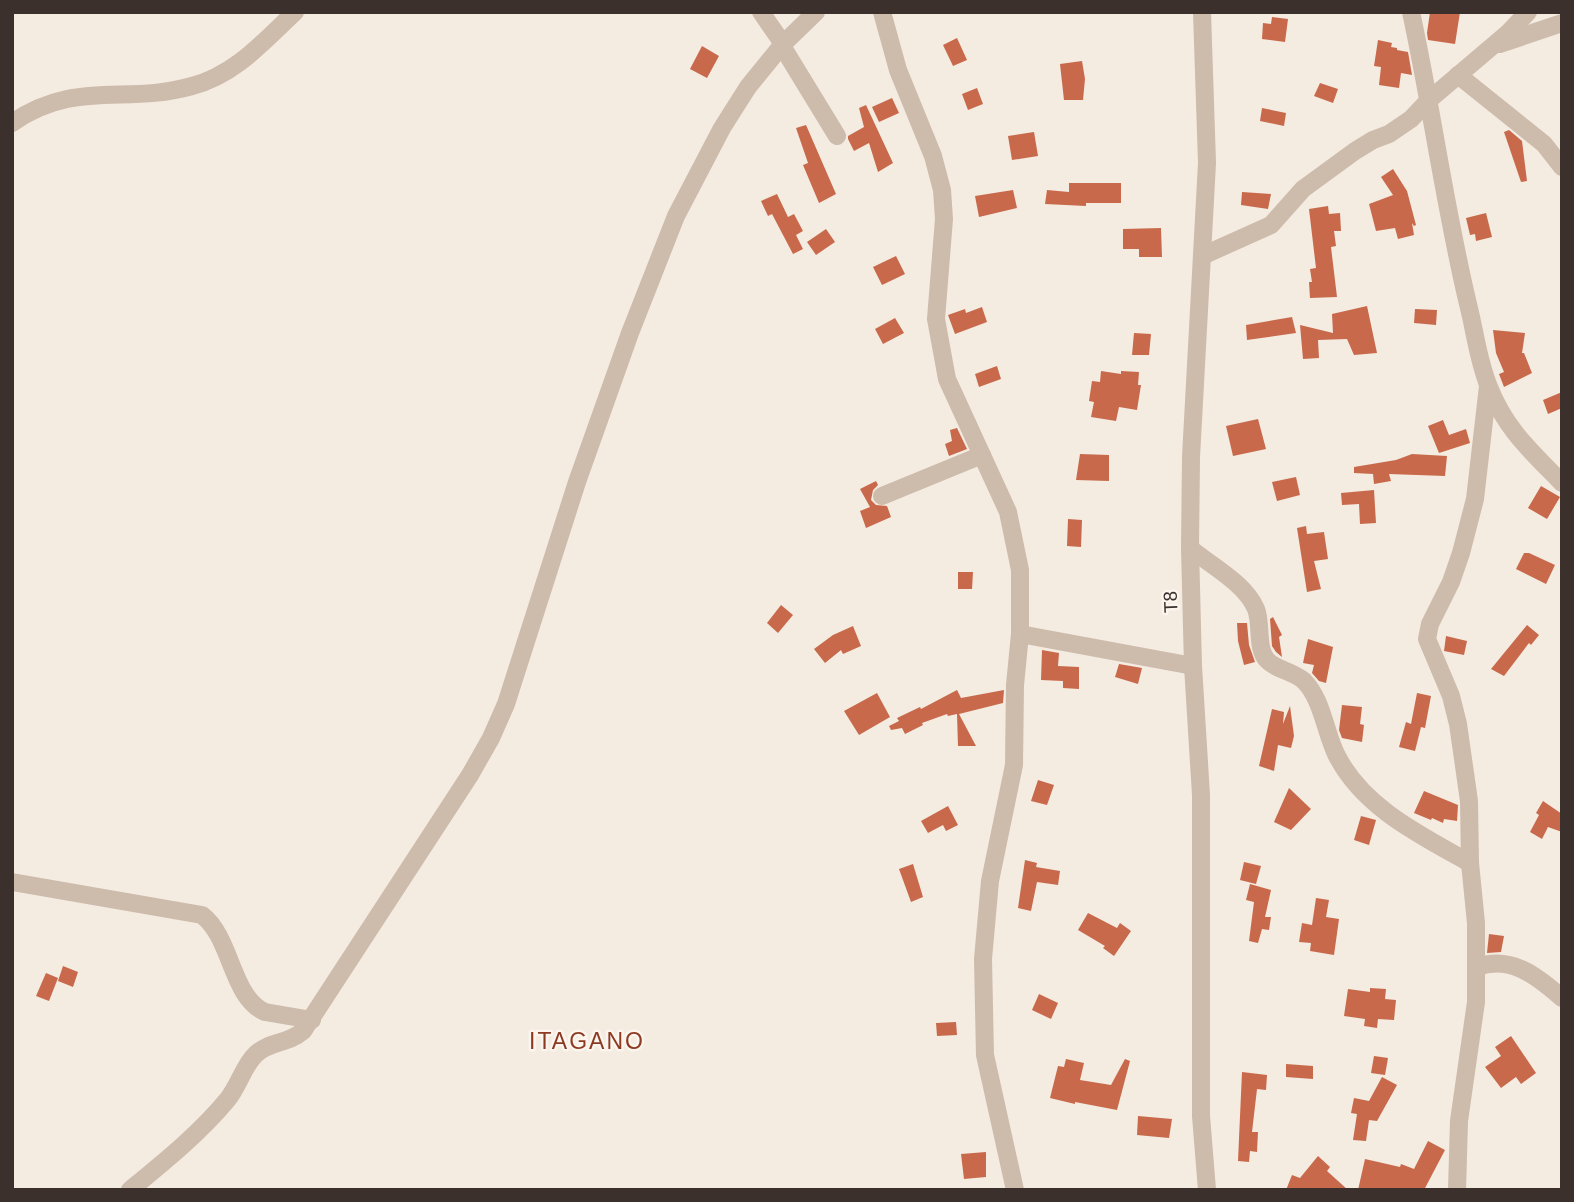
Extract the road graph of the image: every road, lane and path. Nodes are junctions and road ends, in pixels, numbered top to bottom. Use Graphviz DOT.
graph roads {
  1 [pos="295,12"];
  2 [pos="761,12"];
  3 [pos="816,12"];
  4 [pos="882,12"];
  5 [pos="1202,12"];
  6 [pos="1412,12"];
  7 [pos="1528,12"];
  8 [pos="1562,23"];
  9 [pos="783,45"];
  10 [pos="1490,48"];
  11 [pos="1458,75"];
  12 [pos="1429,100"];
  13 [pos="12,123"];
  14 [pos="837,136"];
  15 [pos="1562,167"];
  16 [pos="1202,256"];
  17 [pos="1488,386"];
  18 [pos="982,455"];
  19 [pos="1562,483"];
  20 [pos="882,496"];
  21 [pos="1190,548"];
  22 [pos="1020,634"];
  23 [pos="1193,666"];
  24 [pos="1470,863"];
  25 [pos="12,882"];
  26 [pos="1477,967"];
  27 [pos="1562,998"];
  28 [pos="312,1020"];
  29 [pos="130,1190"];
  30 [pos="1015,1190"];
  31 [pos="1207,1190"];
  32 [pos="1457,1190"];
  1 -- 13 [label="street"];
  2 -- 9 [label="street"];
  3 -- 9 [label="street"];
  4 -- 18 [label="street"];
  5 -- 16 [label="street, T8"];
  6 -- 12 [label="street"];
  7 -- 10 [label="street"];
  8 -- 10 [label="street"];
  9 -- 14 [label="street"];
  9 -- 28 [label="street"];
  10 -- 11 [label="street"];
  11 -- 12 [label="street"];
  11 -- 15 [label="street"];
  12 -- 16 [label="street"];
  12 -- 17 [label="street"];
  16 -- 21 [label="street, T8"];
  17 -- 19 [label="street"];
  17 -- 24 [label="street"];
  18 -- 20 [label="street"];
  18 -- 22 [label="street"];
  21 -- 23 [label="street, T8"];
  21 -- 24 [label="street"];
  22 -- 23 [label="street"];
  22 -- 30 [label="street"];
  23 -- 31 [label="street, T8"];
  24 -- 26 [label="street"];
  25 -- 28 [label="street"];
  26 -- 27 [label="street"];
  26 -- 32 [label="street"];
  28 -- 29 [label="street"];
}
